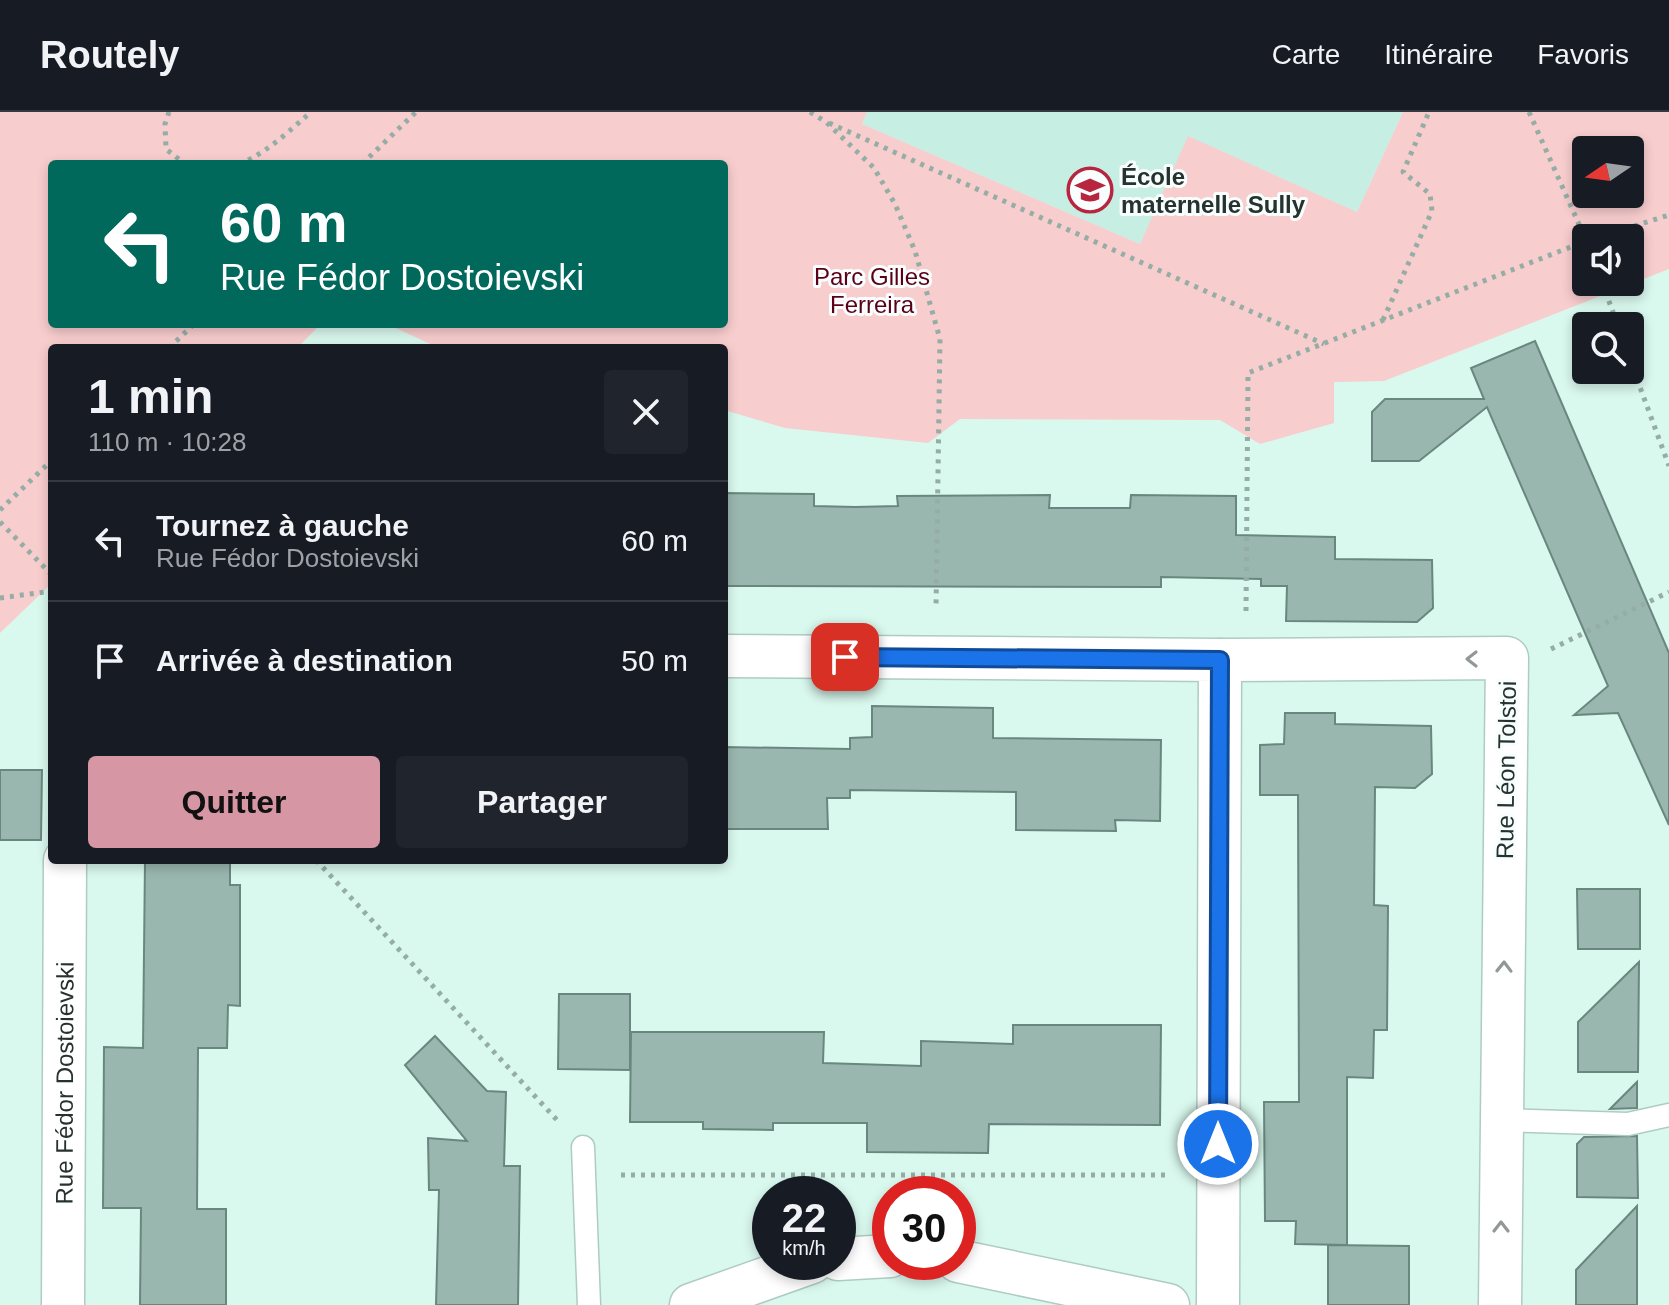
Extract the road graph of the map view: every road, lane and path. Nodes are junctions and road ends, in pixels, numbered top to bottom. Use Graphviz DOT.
graph roads {
  1 [pos="169,112"];
  2 [pos="311,112"];
  3 [pos="416,112"];
  4 [pos="810,112"];
  5 [pos="1429,112"];
  6 [pos="1529,112"];
  7 [pos="826,122"];
  8 [pos="177,160"];
  9 [pos="246,160"];
  10 [pos="366,160"];
  11 [pos="1669,215"];
  12 [pos="1579,224"];
  13 [pos="1640,224"];
  14 [pos="1572,246"];
  15 [pos="1382,321"];
  16 [pos="190,328"];
  17 [pos="173,344"];
  18 [pos="1324,344"];
  19 [pos="1639,384"];
  20 [pos="48,464"];
  21 [pos="1669,466"];
  22 [pos="0,510"];
  23 [pos="0,522"];
  24 [pos="48,571"];
  25 [pos="48,592"];
  26 [pos="1669,592"];
  27 [pos="0,598"];
  28 [pos="728,656"];
  29 [pos="936,658"];
  30 [pos="1233,660"];
  31 [pos="1507,670"];
  32 [pos="65,864"];
  33 [pos="320,864"];
  34 [pos="1669,1115"];
  35 [pos="1502,1120"];
  36 [pos="583,1147"];
  37 [pos="584,1175"];
  38 [pos="1218,1175"];
  39 [pos="976,1265"];
  40 [pos="761,1280"];
  41 [pos="63,1305"];
  42 [pos="589,1305"];
  43 [pos="691,1305"];
  44 [pos="1168,1305"];
  45 [pos="1218,1305"];
  46 [pos="1500,1305"];
  1 -- 8 [label="path"];
  2 -- 9 [label="path"];
  3 -- 10 [label="path"];
  4 -- 7 [label="path"];
  5 -- 15 [label="path"];
  6 -- 12 [label="path"];
  7 -- 18 [label="path"];
  7 -- 29 [label="path"];
  11 -- 13 [label="path"];
  14 -- 15 [label="path"];
  15 -- 18 [label="path"];
  16 -- 17 [label="path"];
  18 -- 30 [label="path"];
  19 -- 21 [label="path"];
  20 -- 22 [label="path"];
  23 -- 24 [label="path"];
  25 -- 27 [label="path"];
  26 -- 31 [label="path"];
  28 -- 29 [label="street"];
  29 -- 30 [label="street"];
  31 -- 30 [label="street, Rue Léon Tolstoi, one-way"];
  30 -- 38 [label="street"];
  35 -- 31 [label="street, Rue Léon Tolstoi, one-way"];
  32 -- 41 [label="street, Rue Fédor Dostoievski"];
  33 -- 36 [label="path"];
  34 -- 35 [label="lane"];
  46 -- 35 [label="street, Rue Léon Tolstoi, one-way"];
  36 -- 37 [label="lane"];
  37 -- 38 [label="path"];
  37 -- 42 [label="lane"];
  38 -- 45 [label="street"];
  39 -- 44 [label="street"];
  40 -- 43 [label="street"];
}
